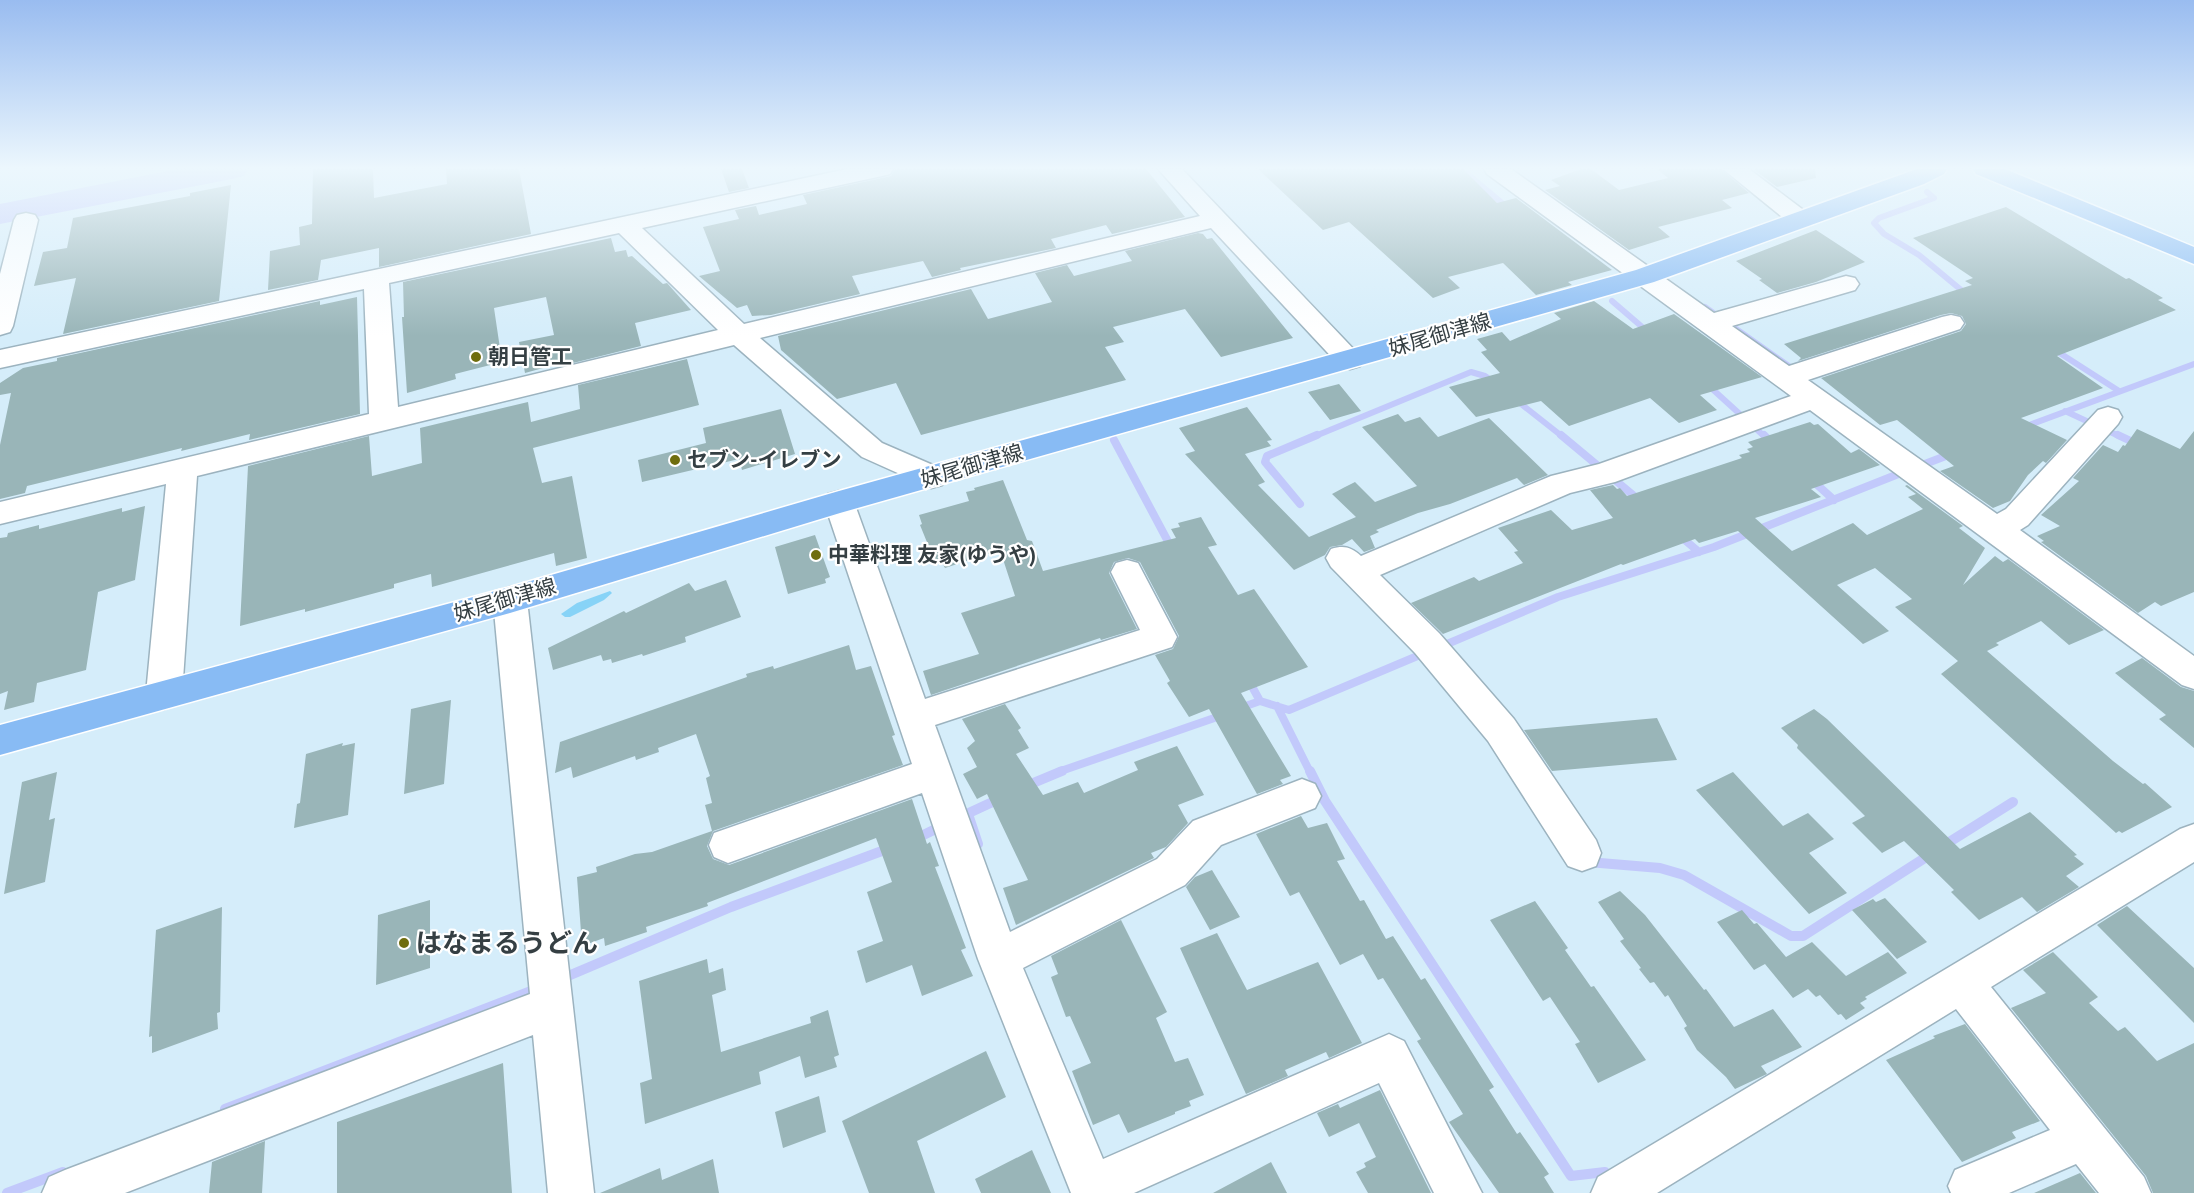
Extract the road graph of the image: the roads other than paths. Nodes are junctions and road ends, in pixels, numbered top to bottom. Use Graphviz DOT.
graph roads {
  1 [pos="25,225"];
  2 [pos="624,225"];
  3 [pos="1192,225"];
  4 [pos="1221,225"];
  5 [pos="1579,225"];
  6 [pos="1788,225"];
  7 [pos="2118,225"];
  8 [pos="2194,256"];
  9 [pos="1652,273"];
  10 [pos="376,278"];
  11 [pos="1846,284"];
  12 [pos="1721,321"];
  13 [pos="1951,323"];
  14 [pos="0,326"];
  15 [pos="737,333"];
  16 [pos="0,359"];
  17 [pos="1350,360"];
  18 [pos="1795,374"];
  19 [pos="1814,398"];
  20 [pos="384,419"];
  21 [pos="2102,424"];
  22 [pos="183,468"];
  23 [pos="931,477"];
  24 [pos="839,502"];
  25 [pos="0,513"];
  26 [pos="2002,525"];
  27 [pos="1127,572"];
  28 [pos="510,600"];
  29 [pos="2194,675"];
  30 [pos="164,694"];
  31 [pos="915,717"];
  32 [pos="0,740"];
  33 [pos="935,772"];
  34 [pos="1302,796"];
  35 [pos="2194,841"];
  36 [pos="728,845"];
  37 [pos="1582,853"];
  38 [pos="1010,953"];
  39 [pos="1961,982"];
  40 [pos="549,992"];
  41 [pos="2085,1138"];
  42 [pos="1102,1185"];
  43 [pos="1971,1185"];
  44 [pos="65,1193"];
  45 [pos="571,1193"];
  46 [pos="1459,1193"];
  47 [pos="1614,1193"];
  48 [pos="2128,1193"];
  1 -- 14 [label="street"];
  2 -- 10 [label="street"];
  2 -- 15 [label="street"];
  3 -- 15 [label="street"];
  4 -- 17 [label="street"];
  5 -- 9 [label="street"];
  6 -- 9 [label="main road, 妹尾御津線"];
  7 -- 8 [label="main road"];
  9 -- 12 [label="street"];
  9 -- 17 [label="main road, 妹尾御津線"];
  10 -- 16 [label="street"];
  10 -- 20 [label="street"];
  11 -- 12 [label="street"];
  12 -- 18 [label="street"];
  13 -- 18 [label="street"];
  15 -- 20 [label="street"];
  15 -- 23 [label="street"];
  17 -- 23 [label="main road, 妹尾御津線"];
  18 -- 19 [label="street"];
  19 -- 26 [label="street"];
  19 -- 37 [label="street"];
  20 -- 22 [label="street"];
  21 -- 26 [label="street"];
  22 -- 25 [label="street"];
  22 -- 30 [label="street"];
  23 -- 24 [label="main road, 妹尾御津線"];
  24 -- 28 [label="main road, 妹尾御津線"];
  24 -- 31 [label="street"];
  26 -- 29 [label="street"];
  27 -- 31 [label="street"];
  28 -- 30 [label="main road, 妹尾御津線"];
  28 -- 40 [label="street"];
  30 -- 32 [label="main road, 妹尾御津線"];
  31 -- 33 [label="street"];
  33 -- 36 [label="street"];
  33 -- 38 [label="street"];
  34 -- 38 [label="street"];
  35 -- 39 [label="street"];
  38 -- 42 [label="street"];
  39 -- 41 [label="street"];
  39 -- 47 [label="street"];
  40 -- 44 [label="street"];
  40 -- 45 [label="street"];
  41 -- 43 [label="street"];
  41 -- 48 [label="street"];
  42 -- 46 [label="street"];
}
